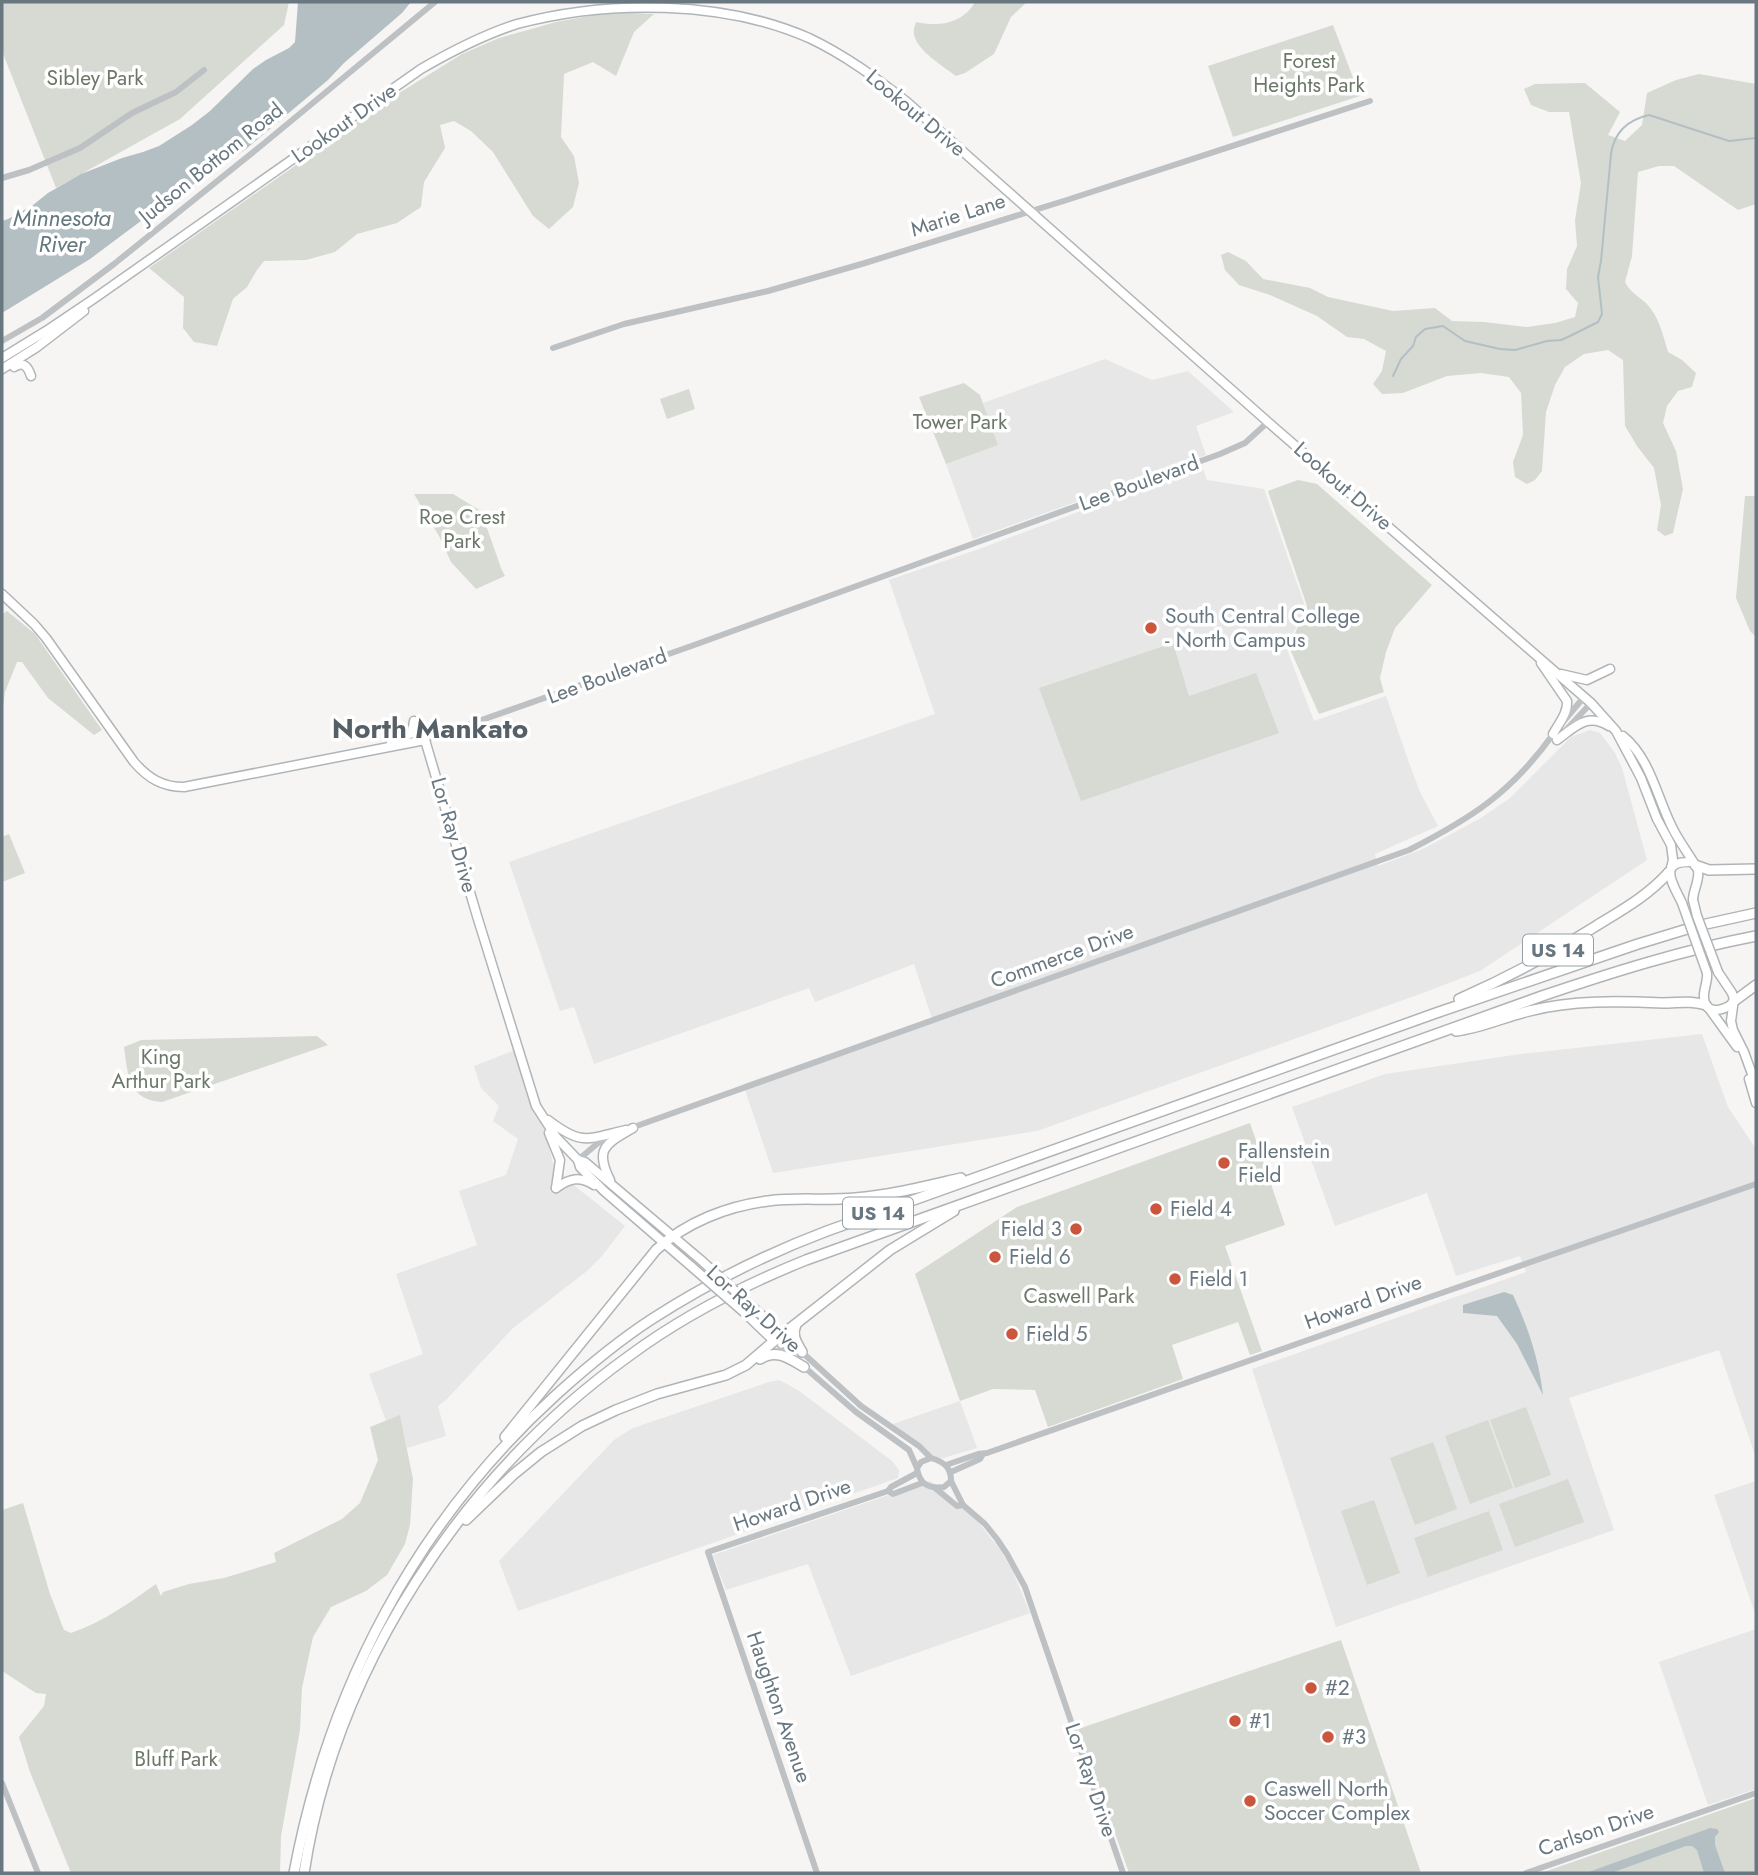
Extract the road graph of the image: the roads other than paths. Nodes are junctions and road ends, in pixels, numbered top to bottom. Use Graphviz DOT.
graph roads {
  1 [pos="435,2"];
  2 [pos="204,70"];
  3 [pos="1370,101"];
  4 [pos="2,178"];
  5 [pos="1029,210"];
  6 [pos="95,298"];
  7 [pos="2,341"];
  8 [pos="37,347"];
  9 [pos="554,348"];
  10 [pos="2,358"];
  11 [pos="2,372"];
  12 [pos="1268,422"];
  13 [pos="2,594"];
  14 [pos="1534,652"];
  15 [pos="1610,669"];
  16 [pos="1559,674"];
  17 [pos="1588,700"];
  18 [pos="414,721"];
  19 [pos="1616,731"];
  20 [pos="1555,737"];
  21 [pos="425,740"];
  22 [pos="376,749"];
  23 [pos="1694,864"];
  24 [pos="1756,869"];
  25 [pos="1670,870"];
  26 [pos="1756,913"];
  27 [pos="1756,936"];
  28 [pos="1756,985"];
  29 [pos="1732,1003"];
  30 [pos="1707,1006"];
  31 [pos="1436,1013"];
  32 [pos="1436,1034"];
  33 [pos="1756,1085"];
  34 [pos="1756,1103"];
  35 [pos="541,1115"];
  36 [pos="629,1129"];
  37 [pos="578,1160"];
  38 [pos="1000,1169"];
  39 [pos="1756,1184"];
  40 [pos="608,1188"];
  41 [pos="976,1198"];
  42 [pos="673,1236"];
  43 [pos="663,1243"];
  44 [pos="797,1323"];
  45 [pos="778,1338"];
  46 [pos="802,1352"];
  47 [pos="804,1367"];
  48 [pos="733,1372"];
  49 [pos="892,1434"];
  50 [pos="983,1454"];
  51 [pos="931,1458"];
  52 [pos="946,1465"];
  53 [pos="482,1470"];
  54 [pos="917,1470"];
  55 [pos="951,1472"];
  56 [pos="951,1481"];
  57 [pos="922,1483"];
  58 [pos="935,1488"];
  59 [pos="888,1491"];
  60 [pos="963,1505"];
  61 [pos="447,1538"];
  62 [pos="708,1552"];
  63 [pos="2,1783"];
  64 [pos="1756,1793"];
  65 [pos="38,1873"];
  66 [pos="294,1873"];
  67 [pos="304,1873"];
  68 [pos="817,1873"];
  69 [pos="1123,1873"];
  70 [pos="1526,1873"];
  1 -- 7 [label="street, Judson Bottom Road"];
  2 -- 4 [label="street"];
  3 -- 5 [label="street, Marie Lane"];
  5 -- 6 [label="main road, Lookout Drive"];
  5 -- 9 [label="street, Marie Lane"];
  5 -- 12 [label="main road, Lookout Drive"];
  6 -- 8 [label="main road, Lookout Drive"];
  6 -- 10 [label="main road, Lookout Drive"];
  8 -- 11 [label="main road, Lookout Drive"];
  8 -- 11 [label="main road"];
  12 -- 14 [label="main road, Lookout Drive"];
  12 -- 21 [label="street, Lee Boulevard"];
  13 -- 22 [label="main road, Lee Boulevard"];
  14 -- 16 [label="main road, Lookout Drive"];
  14 -- 20 [label="main road"];
  15 -- 16 [label="main road"];
  16 -- 17 [label="main road, Lookout Drive"];
  17 -- 19 [label="main road, Lookout Drive"];
  17 -- 20 [label="street, Commerce Drive"];
  18 -- 22 [label="main road"];
  19 -- 20 [label="main road"];
  19 -- 23 [label="main road, Lookout Drive"];
  19 -- 25 [label="main road, Lookout Drive"];
  20 -- 36 [label="street, Commerce Drive"];
  21 -- 22 [label="main road, Lee Boulevard"];
  21 -- 35 [label="main road, Lor Ray Drive"];
  23 -- 24 [label="highway"];
  23 -- 25 [label="main road"];
  23 -- 29 [label="main road, bridge"];
  25 -- 30 [label="main road, Lookout Drive, bridge"];
  25 -- 31 [label="highway, US 14"];
  26 -- 31 [label="highway, US 14"];
  27 -- 32 [label="highway, US 14"];
  28 -- 29 [label="highway"];
  29 -- 30 [label="main road"];
  29 -- 33 [label="main road"];
  30 -- 32 [label="highway"];
  30 -- 34 [label="main road"];
  31 -- 38 [label="highway, US 14"];
  32 -- 41 [label="highway, US 14"];
  35 -- 36 [label="main road"];
  35 -- 37 [label="main road, Lor Ray Drive"];
  35 -- 40 [label="main road"];
  36 -- 37 [label="street, Commerce Drive"];
  36 -- 40 [label="main road"];
  37 -- 40 [label="main road, Lor Ray Drive"];
  38 -- 42 [label="highway"];
  38 -- 53 [label="highway, US 14"];
  39 -- 50 [label="street, Howard Drive"];
  40 -- 42 [label="main road, Lor Ray Drive"];
  40 -- 43 [label="main road, Lor Ray Drive"];
  41 -- 44 [label="highway"];
  41 -- 61 [label="highway, US 14"];
  42 -- 43 [label="highway"];
  42 -- 45 [label="main road, Lor Ray Drive, bridge"];
  43 -- 45 [label="main road, Lor Ray Drive, bridge"];
  43 -- 53 [label="highway"];
  44 -- 45 [label="highway"];
  44 -- 46 [label="highway"];
  45 -- 46 [label="street, Lor Ray Drive"];
  45 -- 47 [label="street, Lor Ray Drive"];
  45 -- 48 [label="highway"];
  46 -- 49 [label="street, Lor Ray Drive"];
  47 -- 48 [label="highway"];
  47 -- 49 [label="street, Lor Ray Drive"];
  48 -- 61 [label="highway"];
  49 -- 51 [label="street, Lor Ray Drive"];
  49 -- 54 [label="street, Lor Ray Drive"];
  50 -- 52 [label="street, Howard Drive"];
  50 -- 55 [label="street, Howard Drive"];
  51 -- 52 [label="street"];
  51 -- 54 [label="street"];
  52 -- 55 [label="street"];
  53 -- 66 [label="highway, US 14"];
  54 -- 57 [label="street"];
  54 -- 59 [label="street, Howard Drive"];
  55 -- 56 [label="street"];
  56 -- 58 [label="street"];
  56 -- 60 [label="street, Lor Ray Drive"];
  57 -- 58 [label="street"];
  57 -- 59 [label="street, Howard Drive"];
  58 -- 60 [label="street, Lor Ray Drive"];
  59 -- 62 [label="street, Howard Drive"];
  60 -- 69 [label="street, Lor Ray Drive"];
  61 -- 67 [label="highway, US 14"];
  62 -- 68 [label="street, Haughton Avenue"];
  63 -- 65 [label="street"];
  64 -- 70 [label="street, Carlson Drive"];
}
